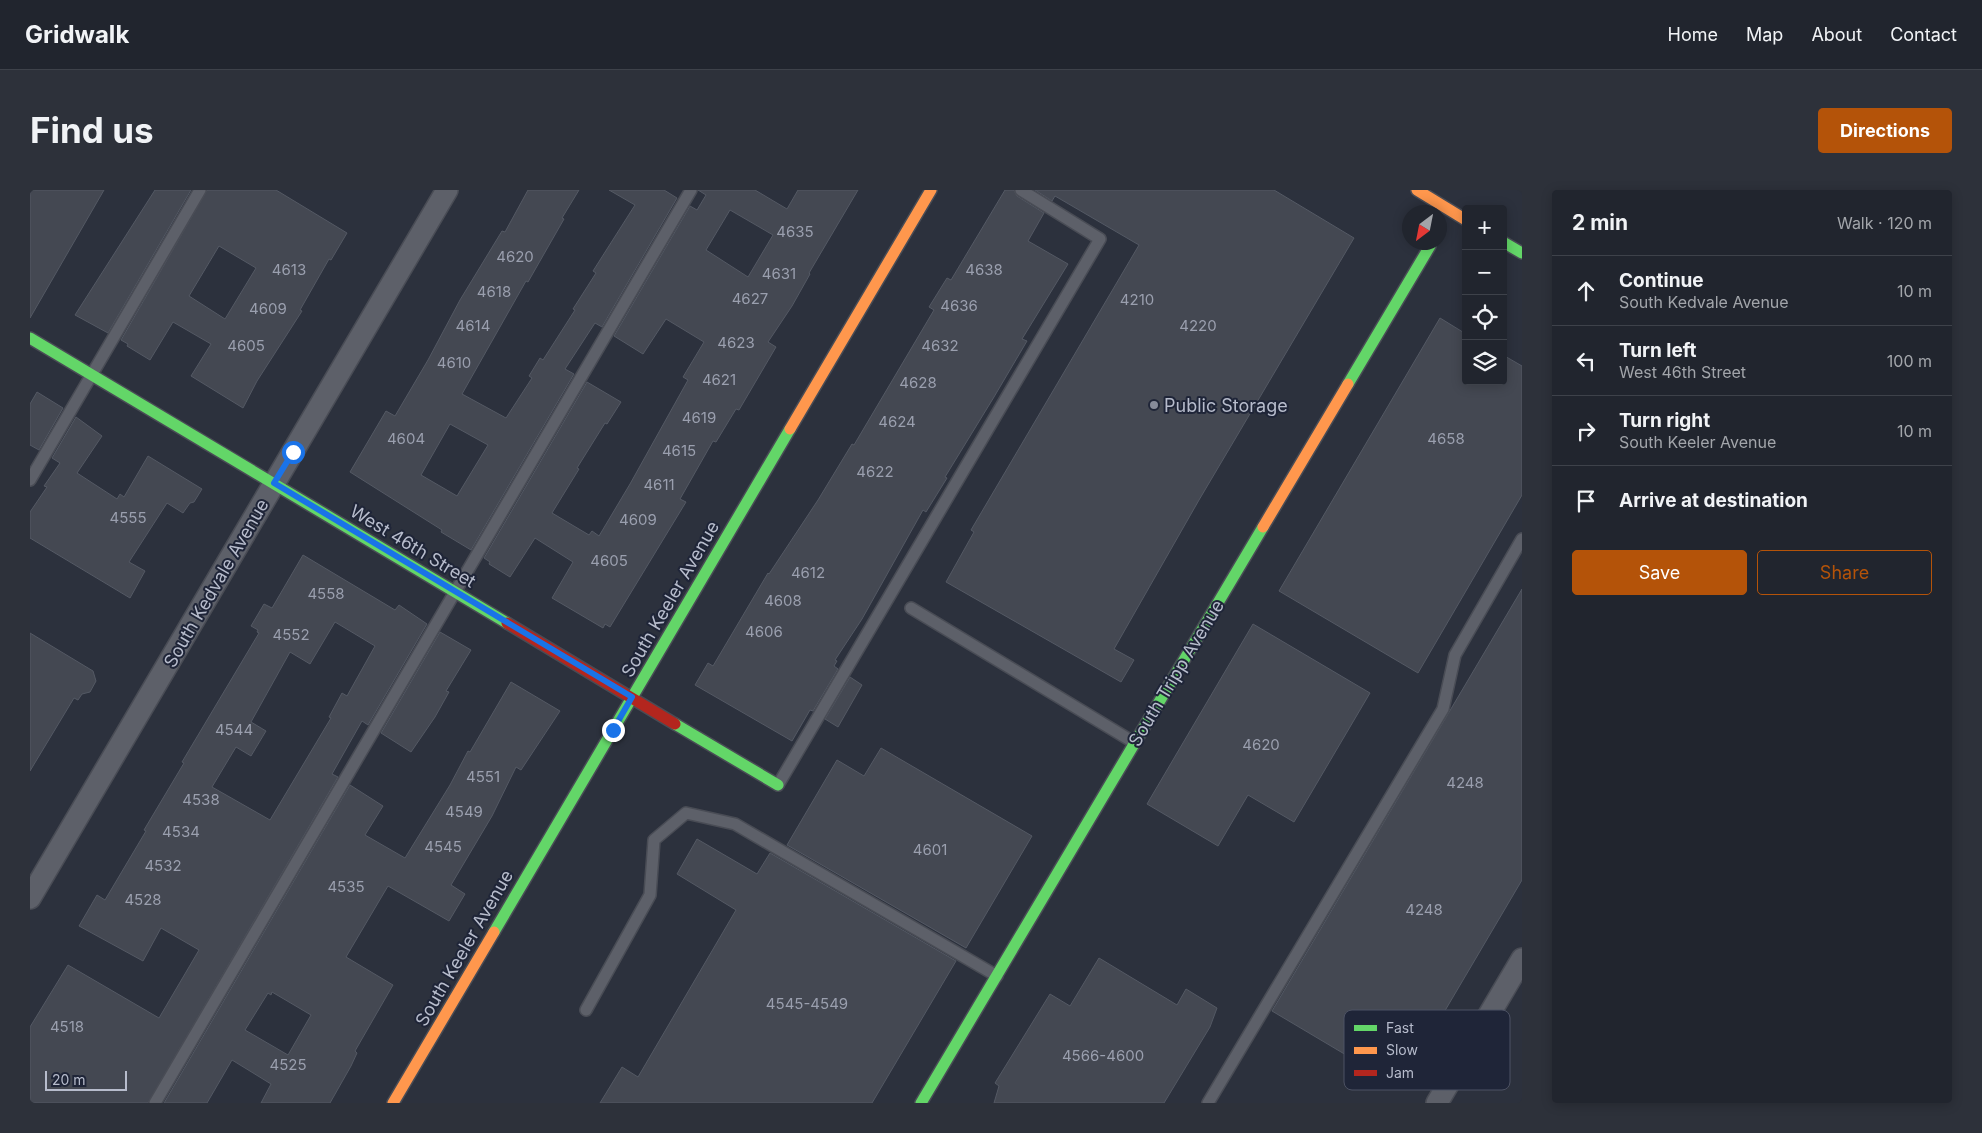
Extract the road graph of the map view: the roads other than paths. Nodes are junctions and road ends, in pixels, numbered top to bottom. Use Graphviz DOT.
graph roads {
  1 [pos="200,190"];
  2 [pos="447,190"];
  3 [pos="691,190"];
  4 [pos="931,190"];
  5 [pos="1021,190"];
  6 [pos="1430,198"];
  7 [pos="1462,218"];
  8 [pos="1507,244"];
  9 [pos="1428,250"];
  10 [pos="1522,253"];
  11 [pos="30,338"];
  12 [pos="92,374"];
  13 [pos="30,480"];
  14 [pos="274,483"];
  15 [pos="1522,539"];
  16 [pos="454,592"];
  17 [pos="911,608"];
  18 [pos="632,697"];
  19 [pos="1134,743"];
  20 [pos="778,785"];
  21 [pos="30,898"];
  22 [pos="1522,959"];
  23 [pos="997,976"];
  24 [pos="586,1010"];
  25 [pos="1492,1010"];
  26 [pos="1445,1090"];
  27 [pos="154,1103"];
  28 [pos="394,1103"];
  29 [pos="921,1103"];
  30 [pos="1208,1103"];
  31 [pos="1437,1103"];
  1 -- 12 [label="lane"];
  2 -- 14 [label="street, South Kedvale Avenue"];
  3 -- 16 [label="lane"];
  4 -- 18 [label="street, South Keeler Avenue"];
  5 -- 20 [label="lane"];
  6 -- 7 [label="street"];
  8 -- 10 [label="street"];
  9 -- 19 [label="street, South Tripp Avenue"];
  11 -- 12 [label="street, West 46th Street"];
  12 -- 13 [label="lane"];
  12 -- 14 [label="street, West 46th Street"];
  14 -- 16 [label="street, West 46th Street"];
  14 -- 21 [label="street, South Kedvale Avenue"];
  15 -- 30 [label="lane"];
  16 -- 18 [label="street, West 46th Street"];
  16 -- 27 [label="lane"];
  17 -- 19 [label="lane"];
  18 -- 20 [label="street, West 46th Street"];
  18 -- 28 [label="street, South Keeler Avenue"];
  19 -- 23 [label="street, South Tripp Avenue"];
  22 -- 25 [label="street"];
  23 -- 24 [label="lane"];
  23 -- 29 [label="street, South Tripp Avenue"];
  26 -- 31 [label="street"];
}
